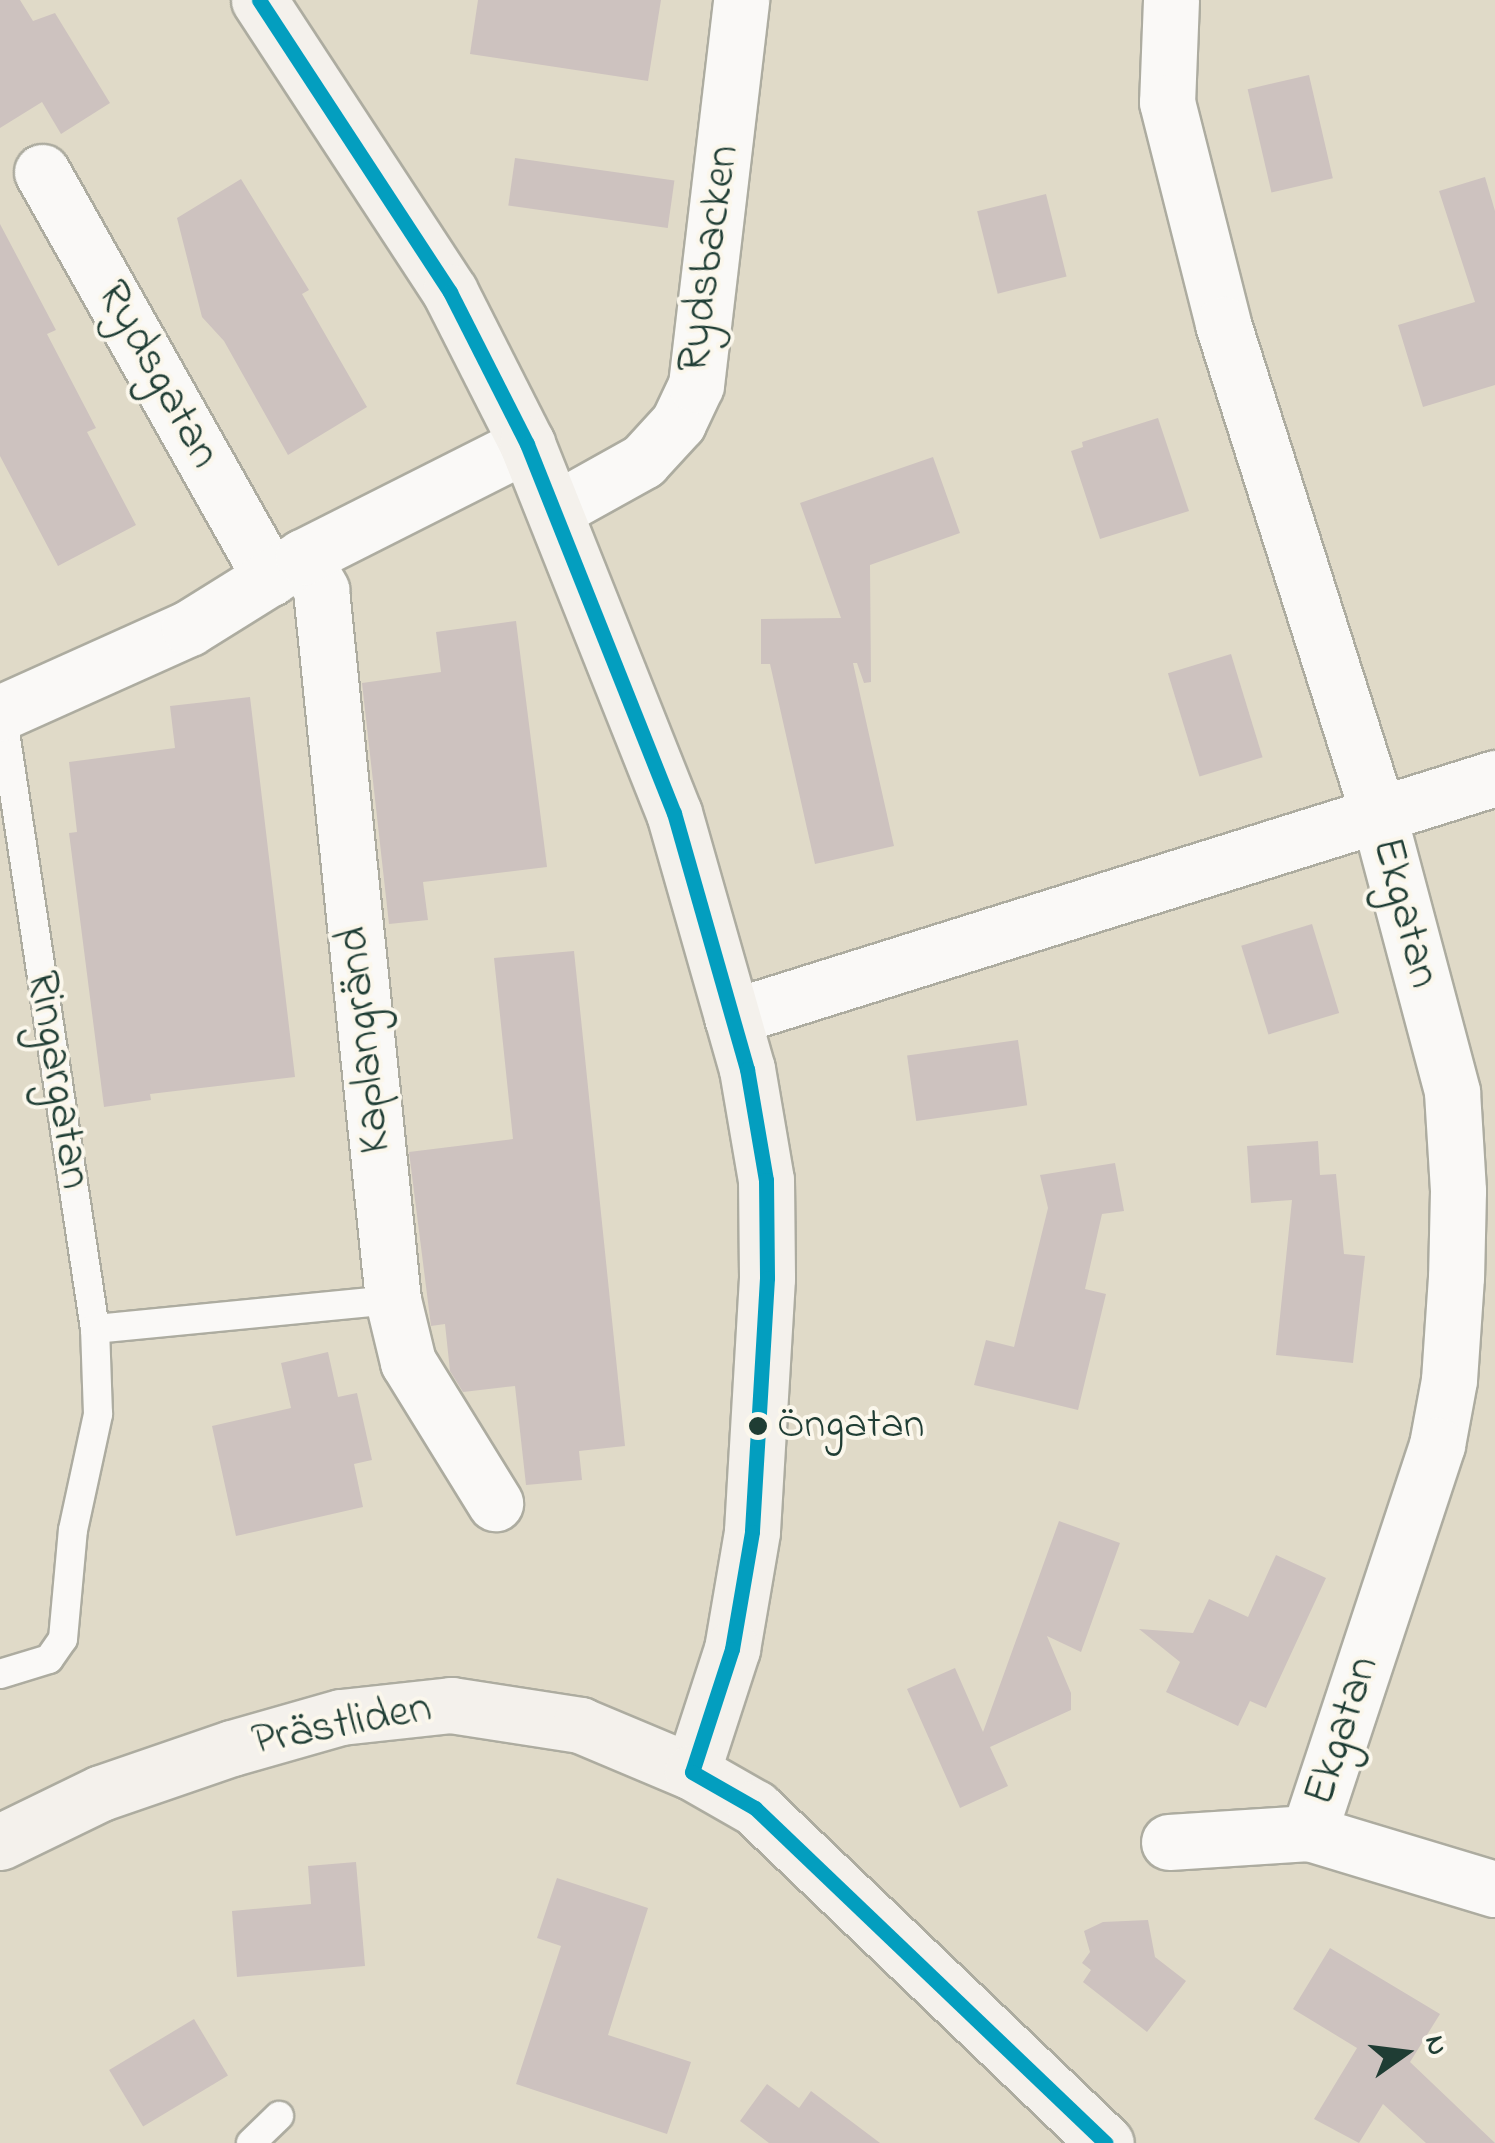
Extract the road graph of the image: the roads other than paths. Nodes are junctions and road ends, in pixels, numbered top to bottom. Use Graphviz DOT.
graph roads {
  1 [pos="259,0"];
  2 [pos="742,0"];
  3 [pos="1171,0"];
  4 [pos="42,172"];
  5 [pos="528,444"];
  6 [pos="555,510"];
  7 [pos="287,568"];
  8 [pos="1,713"];
  9 [pos="1495,778"];
  10 [pos="1378,813"];
  11 [pos="732,1016"];
  12 [pos="392,1300"];
  13 [pos="95,1329"];
  14 [pos="494,1502"];
  15 [pos="0,1674"];
  16 [pos="692,1772"];
  17 [pos="1309,1833"];
  18 [pos="0,1842"];
  19 [pos="1168,1842"];
  20 [pos="1495,1889"];
  21 [pos="279,2116"];
  22 [pos="251,2143"];
  23 [pos="1106,2143"];
  1 -- 5 [label="street"];
  2 -- 6 [label="street, Rydsbacken"];
  3 -- 10 [label="street, Ekgatan"];
  4 -- 7 [label="street, Rydsgatan"];
  5 -- 6 [label="street"];
  5 -- 7 [label="street"];
  6 -- 11 [label="street"];
  7 -- 8 [label="street"];
  7 -- 12 [label="street, Kaplangränd"];
  8 -- 13 [label="lane, Ringargatan"];
  9 -- 10 [label="street"];
  10 -- 11 [label="street"];
  10 -- 17 [label="street, Ekgatan"];
  11 -- 16 [label="street"];
  12 -- 13 [label="lane"];
  12 -- 14 [label="street, Kaplangränd"];
  13 -- 15 [label="lane, Ringargatan"];
  16 -- 18 [label="street, Prästliden"];
  16 -- 23 [label="street, Prästliden"];
  17 -- 19 [label="street"];
  17 -- 20 [label="street"];
  21 -- 22 [label="lane"];
}
